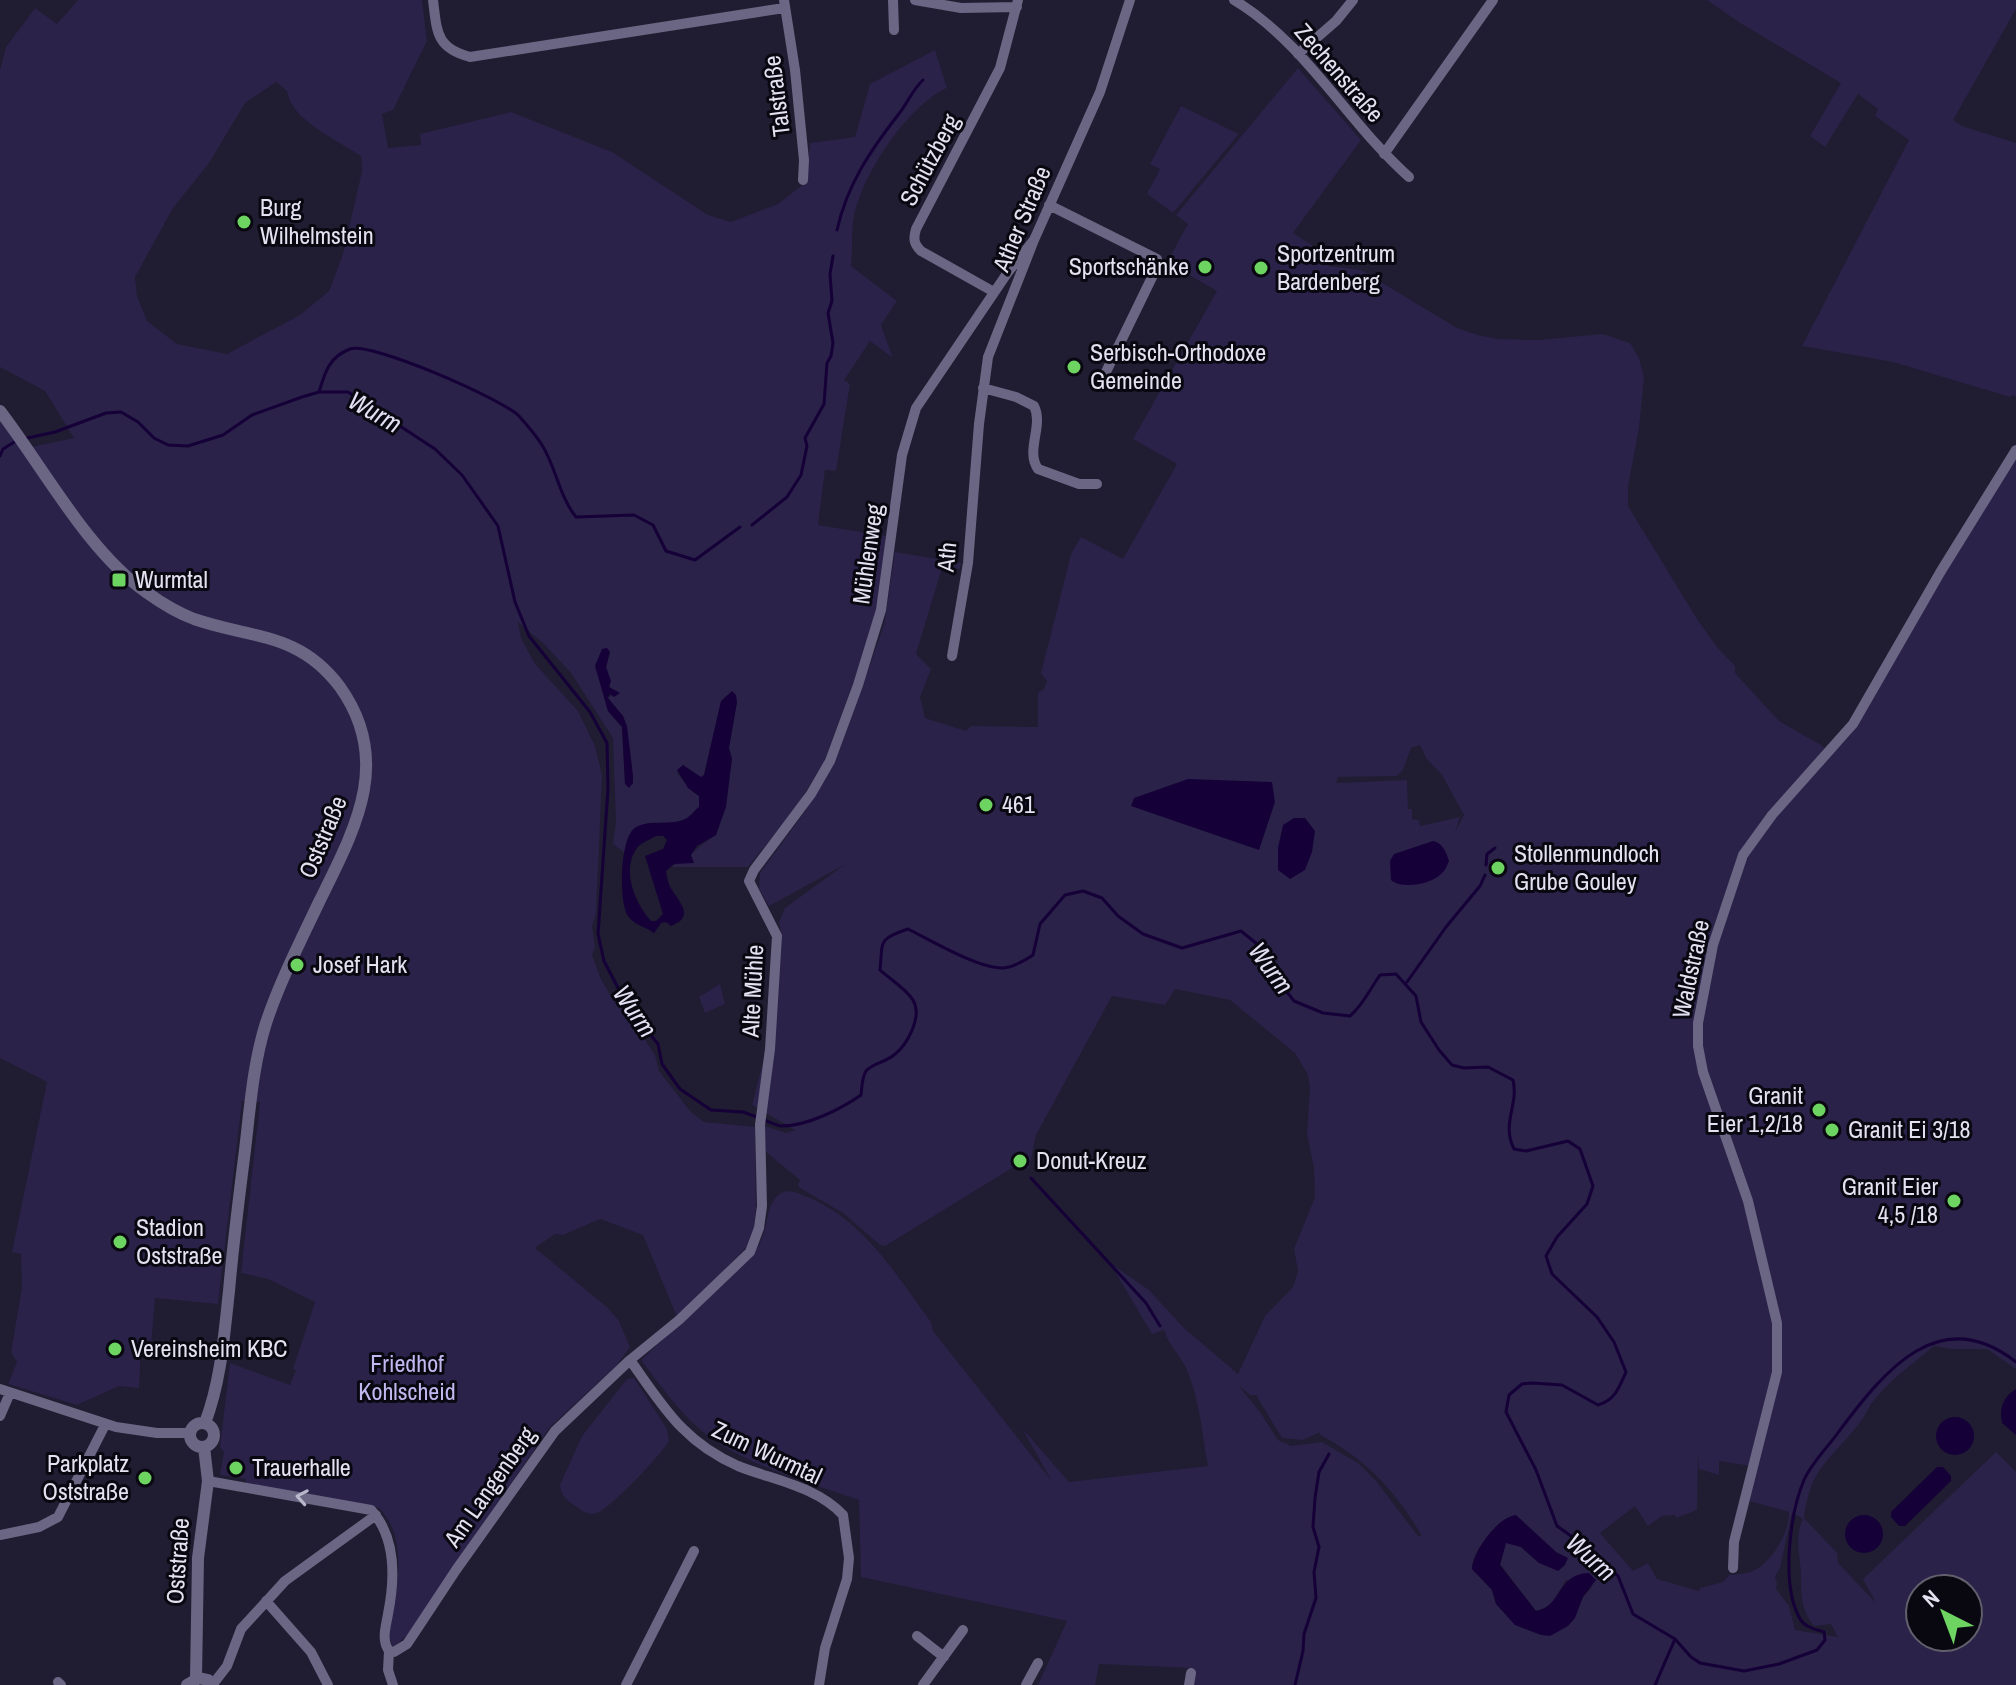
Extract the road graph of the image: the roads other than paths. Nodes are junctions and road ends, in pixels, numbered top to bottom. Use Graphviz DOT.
graph roads {
  1 [pos="433,0"];
  2 [pos="893,0"];
  3 [pos="915,0"];
  4 [pos="1130,0"];
  5 [pos="1234,0"];
  6 [pos="1353,0"];
  7 [pos="1493,0"];
  8 [pos="784,4"];
  9 [pos="1018,4"];
  10 [pos="894,30"];
  11 [pos="1298,54"];
  12 [pos="1384,154"];
  13 [pos="1409,177"];
  14 [pos="803,180"];
  15 [pos="1049,205"];
  16 [pos="1034,240"];
  17 [pos="994,292"];
  18 [pos="1104,376"];
  19 [pos="983,388"];
  20 [pos="0,411"];
  21 [pos="2016,450"];
  22 [pos="976,461"];
  23 [pos="1097,484"];
  24 [pos="952,656"];
  25 [pos="749,881"];
  26 [pos="760,1125"];
  27 [pos="630,1360"];
  28 [pos="5,1391"];
  29 [pos="0,1416"];
  30 [pos="205,1423"];
  31 [pos="105,1425"];
  32 [pos="190,1433"];
  33 [pos="204,1447"];
  34 [pos="208,1481"];
  35 [pos="376,1515"];
  36 [pos="0,1535"];
  37 [pos="694,1551"];
  38 [pos="1733,1568"];
  39 [pos="266,1601"];
  40 [pos="963,1630"];
  41 [pos="917,1636"];
  42 [pos="389,1651"];
  43 [pos="944,1657"];
  44 [pos="1038,1663"];
  45 [pos="192,1682"];
  46 [pos="213,1684"];
  47 [pos="328,1685"];
  48 [pos="393,1685"];
  49 [pos="626,1685"];
  50 [pos="819,1685"];
  51 [pos="923,1685"];
  52 [pos="1026,1685"];
  1 -- 8 [label="street"];
  2 -- 10 [label="street"];
  3 -- 9 [label="street, Schützberg"];
  4 -- 15 [label="street, Ather Straße"];
  5 -- 11 [label="street, Zechenstraße"];
  6 -- 11 [label="street"];
  7 -- 12 [label="street"];
  8 -- 14 [label="street, Talstraße"];
  9 -- 17 [label="street, Schützberg"];
  11 -- 12 [label="street, Zechenstraße"];
  12 -- 13 [label="street, Zechenstraße"];
  15 -- 16 [label="street, Ather Straße"];
  15 -- 18 [label="street"];
  16 -- 17 [label="street, Mühlenweg"];
  16 -- 19 [label="street, Ather Straße"];
  17 -- 25 [label="street, Mühlenweg"];
  19 -- 22 [label="street, Ather Straße"];
  19 -- 23 [label="street"];
  20 -- 30 [label="street, Oststraße"];
  21 -- 38 [label="street, Waldstraße"];
  22 -- 24 [label="street, Ath"];
  25 -- 26 [label="street, Alte Mühle"];
  26 -- 27 [label="street, Am Langenberg"];
  27 -- 42 [label="street, Am Langenberg"];
  27 -- 50 [label="street, Zum Wurmtal"];
  28 -- 29 [label="street"];
  28 -- 31 [label="street"];
  30 -- 32 [label="street"];
  30 -- 33 [label="street, Oststraße"];
  31 -- 32 [label="street"];
  31 -- 36 [label="street"];
  32 -- 33 [label="street"];
  33 -- 34 [label="street, Oststraße"];
  35 -- 34 [label="street, one-way"];
  34 -- 45 [label="street, Oststraße"];
  35 -- 39 [label="street"];
  35 -- 42 [label="street"];
  37 -- 49 [label="street"];
  39 -- 46 [label="street"];
  39 -- 47 [label="street"];
  40 -- 43 [label="street"];
  41 -- 43 [label="street"];
  42 -- 48 [label="street"];
  43 -- 51 [label="street"];
  44 -- 52 [label="street"];
  45 -- 46 [label="street"];
}
